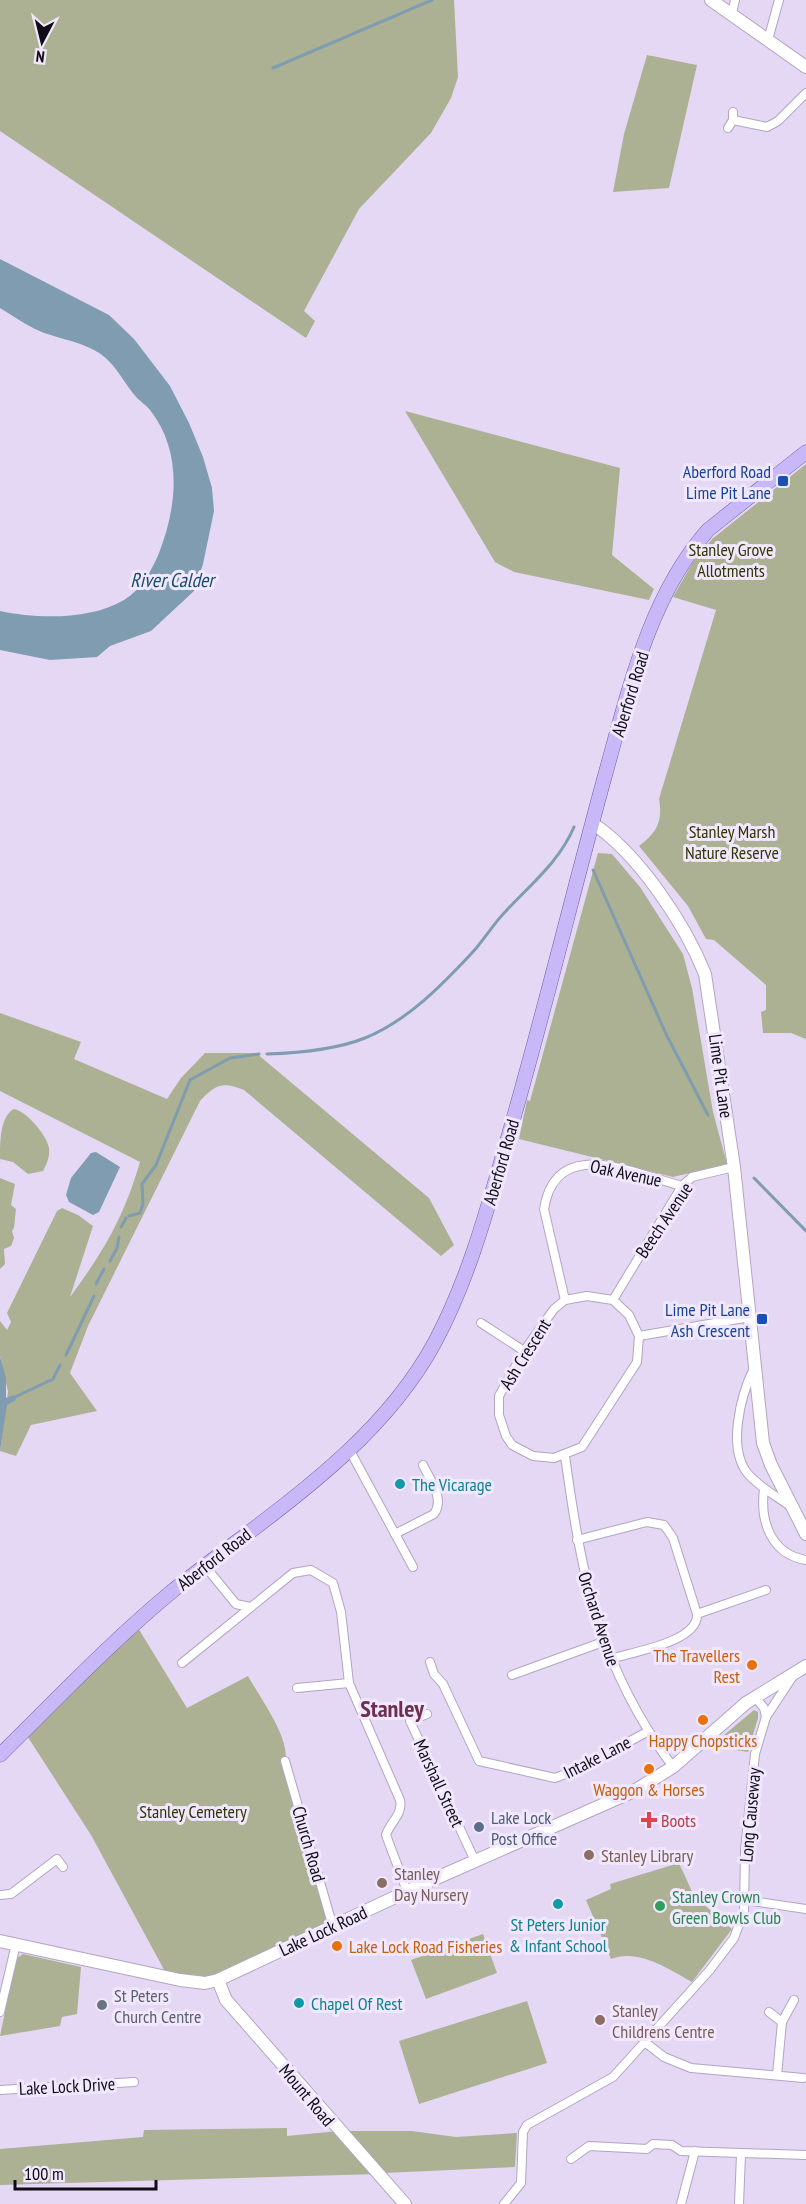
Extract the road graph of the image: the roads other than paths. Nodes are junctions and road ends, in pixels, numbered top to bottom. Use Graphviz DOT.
graph roads {
  1 [pos="711,0"];
  2 [pos="735,0"];
  3 [pos="779,0"];
  4 [pos="732,13"];
  5 [pos="768,40"];
  6 [pos="806,67"];
  7 [pos="806,93"];
  8 [pos="731,120"];
  9 [pos="806,452"];
  10 [pos="592,823"];
  11 [pos="734,1167"];
  12 [pos="682,1186"];
  13 [pos="566,1300"];
  14 [pos="613,1300"];
  15 [pos="750,1317"];
  16 [pos="481,1323"];
  17 [pos="639,1336"];
  18 [pos="524,1351"];
  19 [pos="754,1367"];
  20 [pos="349,1449"];
  21 [pos="565,1456"];
  22 [pos="423,1465"];
  23 [pos="764,1489"];
  24 [pos="792,1507"];
  25 [pos="395,1534"];
  26 [pos="806,1534"];
  27 [pos="577,1540"];
  28 [pos="806,1560"];
  29 [pos="205,1566"];
  30 [pos="413,1567"];
  31 [pos="766,1590"];
  32 [pos="251,1607"];
  33 [pos="697,1614"];
  34 [pos="603,1642"];
  35 [pos="610,1659"];
  36 [pos="430,1662"];
  37 [pos="182,1663"];
  38 [pos="806,1666"];
  39 [pos="512,1675"];
  40 [pos="793,1676"];
  41 [pos="350,1683"];
  42 [pos="295,1689"];
  43 [pos="755,1697"];
  44 [pos="427,1714"];
  45 [pos="766,1718"];
  46 [pos="647,1732"];
  47 [pos="0,1755"];
  48 [pos="285,1761"];
  49 [pos="672,1767"];
  50 [pos="475,1861"];
  51 [pos="63,1867"];
  52 [pos="407,1891"];
  53 [pos="0,1895"];
  54 [pos="746,1900"];
  55 [pos="806,1909"];
  56 [pos="333,1927"];
  57 [pos="0,1941"];
  58 [pos="16,1944"];
  59 [pos="218,1980"];
  60 [pos="794,2000"];
  61 [pos="0,2012"];
  62 [pos="769,2012"];
  63 [pos="782,2022"];
  64 [pos="646,2043"];
  65 [pos="777,2075"];
  66 [pos="803,2078"];
  67 [pos="134,2082"];
  68 [pos="0,2090"];
  69 [pos="695,2151"];
  70 [pos="741,2155"];
  71 [pos="806,2156"];
  72 [pos="571,2159"];
  73 [pos="405,2204"];
  74 [pos="504,2204"];
  75 [pos="681,2204"];
  76 [pos="739,2204"];
  1 -- 4 [label="street"];
  2 -- 4 [label="street"];
  3 -- 5 [label="street"];
  4 -- 5 [label="street"];
  5 -- 6 [label="street"];
  7 -- 8 [label="street"];
  9 -- 10 [label="main road, Aberford Road"];
  10 -- 11 [label="street, Lime Pit Lane"];
  10 -- 20 [label="main road, Aberford Road"];
  11 -- 12 [label="street, Beech Avenue"];
  11 -- 15 [label="street, Lime Pit Lane"];
  12 -- 13 [label="street, Oak Avenue"];
  12 -- 14 [label="street, Beech Avenue"];
  13 -- 14 [label="street"];
  13 -- 18 [label="street, Ash Crescent"];
  14 -- 17 [label="street"];
  15 -- 17 [label="street"];
  15 -- 19 [label="street, Lime Pit Lane"];
  16 -- 18 [label="street"];
  17 -- 21 [label="street"];
  18 -- 21 [label="street, Ash Crescent"];
  19 -- 23 [label="street, Lime Pit Lane"];
  19 -- 24 [label="street, Lime Pit Lane"];
  20 -- 25 [label="street"];
  20 -- 29 [label="main road, Aberford Road"];
  21 -- 27 [label="street, Orchard Avenue"];
  22 -- 25 [label="street"];
  23 -- 24 [label="street, Lime Pit Lane"];
  23 -- 28 [label="street"];
  24 -- 26 [label="street, Lime Pit Lane"];
  25 -- 30 [label="street"];
  27 -- 33 [label="street"];
  27 -- 34 [label="street, Orchard Avenue"];
  29 -- 32 [label="street"];
  29 -- 47 [label="main road, Aberford Road"];
  31 -- 33 [label="street"];
  32 -- 37 [label="street"];
  32 -- 41 [label="street"];
  33 -- 35 [label="street"];
  34 -- 35 [label="street, Orchard Avenue"];
  34 -- 39 [label="street"];
  35 -- 46 [label="street, Orchard Avenue"];
  36 -- 46 [label="street, Intake Lane"];
  38 -- 40 [label="street, Lake Lock Road"];
  40 -- 43 [label="street, Lake Lock Road"];
  40 -- 45 [label="street, Long Causeway"];
  41 -- 42 [label="street"];
  41 -- 52 [label="street"];
  43 -- 45 [label="street"];
  43 -- 49 [label="street, Lake Lock Road"];
  44 -- 50 [label="street, Marshall Street"];
  45 -- 54 [label="street, Long Causeway"];
  46 -- 49 [label="street, Orchard Avenue"];
  48 -- 56 [label="street, Church Road"];
  49 -- 50 [label="street, Lake Lock Road"];
  50 -- 52 [label="street, Lake Lock Road"];
  51 -- 53 [label="street"];
  52 -- 56 [label="street, Lake Lock Road"];
  54 -- 55 [label="street"];
  54 -- 64 [label="street, Long Causeway"];
  56 -- 59 [label="street, Lake Lock Road"];
  57 -- 58 [label="street, Lake Lock Road"];
  58 -- 59 [label="street, Lake Lock Road"];
  58 -- 61 [label="street"];
  59 -- 73 [label="street, Mount Road"];
  60 -- 63 [label="street"];
  62 -- 63 [label="street"];
  63 -- 65 [label="street"];
  64 -- 65 [label="street"];
  64 -- 74 [label="street, Long Causeway"];
  65 -- 66 [label="street"];
  67 -- 68 [label="street, Lake Lock Drive"];
  69 -- 70 [label="street"];
  69 -- 72 [label="street"];
  69 -- 75 [label="street"];
  70 -- 71 [label="street"];
  70 -- 76 [label="street"];
}
